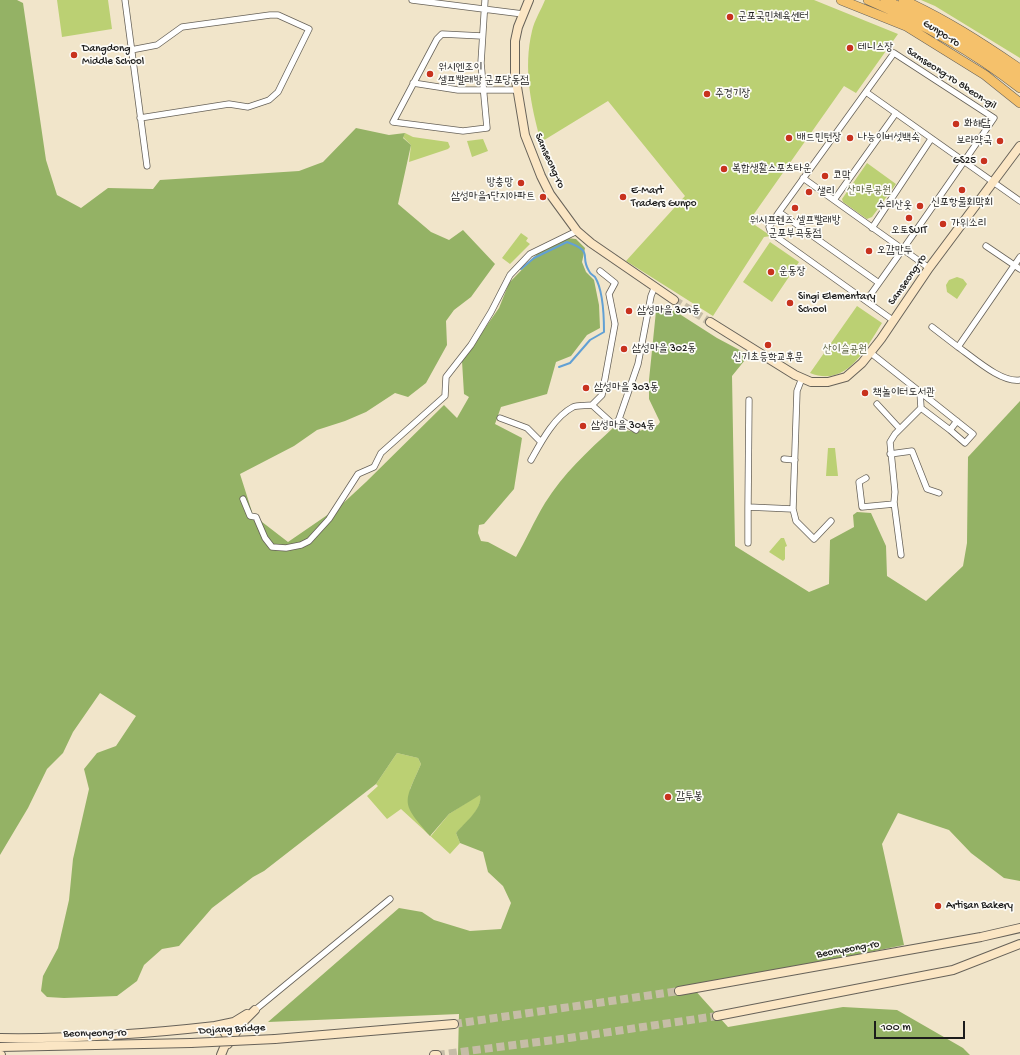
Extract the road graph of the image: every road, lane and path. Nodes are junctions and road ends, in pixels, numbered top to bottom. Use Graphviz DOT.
graph roads {
  1 [pos="125,0"];
  2 [pos="412,0"];
  3 [pos="485,0"];
  4 [pos="529,0"];
  5 [pos="841,0"];
  6 [pos="868,0"];
  7 [pos="885,0"];
  8 [pos="903,0"];
  9 [pos="420,1"];
  10 [pos="484,9"];
  11 [pos="523,14"];
  12 [pos="482,36"];
  13 [pos="131,50"];
  14 [pos="1020,69"];
  15 [pos="1020,79"];
  16 [pos="413,83"];
  17 [pos="1020,88"];
  18 [pos="516,90"];
  19 [pos="483,92"];
  20 [pos="866,92"];
  21 [pos="1010,95"];
  22 [pos="1020,95"];
  23 [pos="1020,103"];
  24 [pos="896,113"];
  25 [pos="140,118"];
  26 [pos="932,139"];
  27 [pos="1020,146"];
  28 [pos="964,162"];
  29 [pos="147,166"];
  30 [pos="803,178"];
  31 [pos="993,183"];
  32 [pos="834,200"];
  33 [pos="1020,201"];
  34 [pos="779,212"];
  35 [pos="872,228"];
  36 [pos="578,231"];
  37 [pos="986,246"];
  38 [pos="903,250"];
  39 [pos="1020,257"];
  40 [pos="1014,266"];
  41 [pos="929,268"];
  42 [pos="1020,269"];
  43 [pos="600,271"];
  44 [pos="879,283"];
  45 [pos="655,286"];
  46 [pos="674,300"];
  47 [pos="866,301"];
  48 [pos="894,321"];
  49 [pos="710,322"];
  50 [pos="932,326"];
  51 [pos="958,347"];
  52 [pos="871,352"];
  53 [pos="802,378"];
  54 [pos="1020,380"];
  55 [pos="920,392"];
  56 [pos="749,400"];
  57 [pos="877,404"];
  58 [pos="592,405"];
  59 [pos="921,408"];
  60 [pos="500,418"];
  61 [pos="619,419"];
  62 [pos="957,421"];
  63 [pos="900,429"];
  64 [pos="636,430"];
  65 [pos="950,430"];
  66 [pos="541,442"];
  67 [pos="890,454"];
  68 [pos="531,460"];
  69 [pos="784,460"];
  70 [pos="795,460"];
  71 [pos="866,478"];
  72 [pos="939,493"];
  73 [pos="243,499"];
  74 [pos="894,504"];
  75 [pos="748,507"];
  76 [pos="793,509"];
  77 [pos="831,521"];
  78 [pos="748,543"];
  79 [pos="901,555"];
  80 [pos="390,899"];
  81 [pos="1020,928"];
  82 [pos="1020,944"];
  83 [pos="679,991"];
  84 [pos="255,1010"];
  85 [pos="717,1016"];
  86 [pos="454,1024"];
  87 [pos="215,1026"];
  88 [pos="0,1038"];
  89 [pos="191,1043"];
  90 [pos="0,1047"];
  91 [pos="223,1053"];
  1 -- 13 [label="street"];
  2 -- 9 [label="street"];
  3 -- 10 [label="street"];
  4 -- 11 [label="street, Samseong-ro"];
  5 -- 21 [label="main road, Gunpo-ro"];
  6 -- 17 [label="main road, Gunpo-ro"];
  7 -- 15 [label="main road, Gunpo-ro"];
  8 -- 14 [label="main road, Gunpo-ro"];
  9 -- 10 [label="street"];
  10 -- 11 [label="street"];
  10 -- 12 [label="street"];
  11 -- 18 [label="street, Samseong-ro"];
  12 -- 16 [label="street"];
  12 -- 19 [label="street"];
  13 -- 25 [label="street"];
  13 -- 25 [label="street"];
  16 -- 19 [label="street"];
  16 -- 19 [label="street"];
  18 -- 19 [label="street"];
  18 -- 36 [label="street, Samseong-ro"];
  20 -- 24 [label="street"];
  20 -- 28 [label="street, Samseong-ro 8beon-gil"];
  20 -- 30 [label="street"];
  21 -- 22 [label="main road"];
  21 -- 23 [label="main road, Gunpo-ro"];
  24 -- 26 [label="street"];
  24 -- 32 [label="street"];
  25 -- 29 [label="street"];
  26 -- 28 [label="street"];
  26 -- 35 [label="street"];
  27 -- 31 [label="street, Samseong-ro"];
  28 -- 31 [label="street"];
  28 -- 38 [label="street"];
  30 -- 32 [label="street"];
  30 -- 34 [label="street"];
  31 -- 33 [label="street"];
  31 -- 41 [label="street, Samseong-ro"];
  32 -- 35 [label="street"];
  34 -- 44 [label="street"];
  34 -- 47 [label="street"];
  35 -- 38 [label="street"];
  36 -- 45 [label="street, Samseong-ro"];
  36 -- 73 [label="street"];
  37 -- 40 [label="street"];
  38 -- 41 [label="street"];
  38 -- 44 [label="street"];
  39 -- 40 [label="street"];
  40 -- 42 [label="street"];
  40 -- 51 [label="street"];
  41 -- 48 [label="street, Samseong-ro"];
  43 -- 58 [label="street"];
  44 -- 47 [label="street"];
  45 -- 46 [label="street, Samseong-ro"];
  45 -- 61 [label="street"];
  47 -- 48 [label="street"];
  48 -- 52 [label="street, Samseong-ro"];
  49 -- 53 [label="street, Samseong-ro"];
  50 -- 51 [label="street"];
  51 -- 54 [label="street"];
  52 -- 53 [label="street, Samseong-ro"];
  52 -- 55 [label="street"];
  53 -- 70 [label="street"];
  55 -- 59 [label="street"];
  55 -- 62 [label="street"];
  56 -- 75 [label="street"];
  57 -- 63 [label="street"];
  58 -- 61 [label="street"];
  58 -- 66 [label="street"];
  59 -- 63 [label="street"];
  59 -- 65 [label="street"];
  60 -- 66 [label="street"];
  61 -- 64 [label="street"];
  62 -- 65 [label="street"];
  62 -- 65 [label="street"];
  63 -- 67 [label="street"];
  66 -- 68 [label="street"];
  67 -- 72 [label="street"];
  67 -- 74 [label="street"];
  69 -- 70 [label="street"];
  70 -- 76 [label="street"];
  71 -- 74 [label="street"];
  74 -- 79 [label="street"];
  75 -- 76 [label="street"];
  75 -- 78 [label="street"];
  76 -- 77 [label="street"];
  80 -- 84 [label="street"];
  81 -- 83 [label="street, Beonyeong-ro"];
  82 -- 85 [label="street"];
  84 -- 87 [label="street"];
  84 -- 91 [label="street"];
  86 -- 89 [label="street, Dojang Bridge, bridge"];
  87 -- 88 [label="street"];
  87 -- 91 [label="street"];
  89 -- 90 [label="street, Beonyeong-ro"];
}
